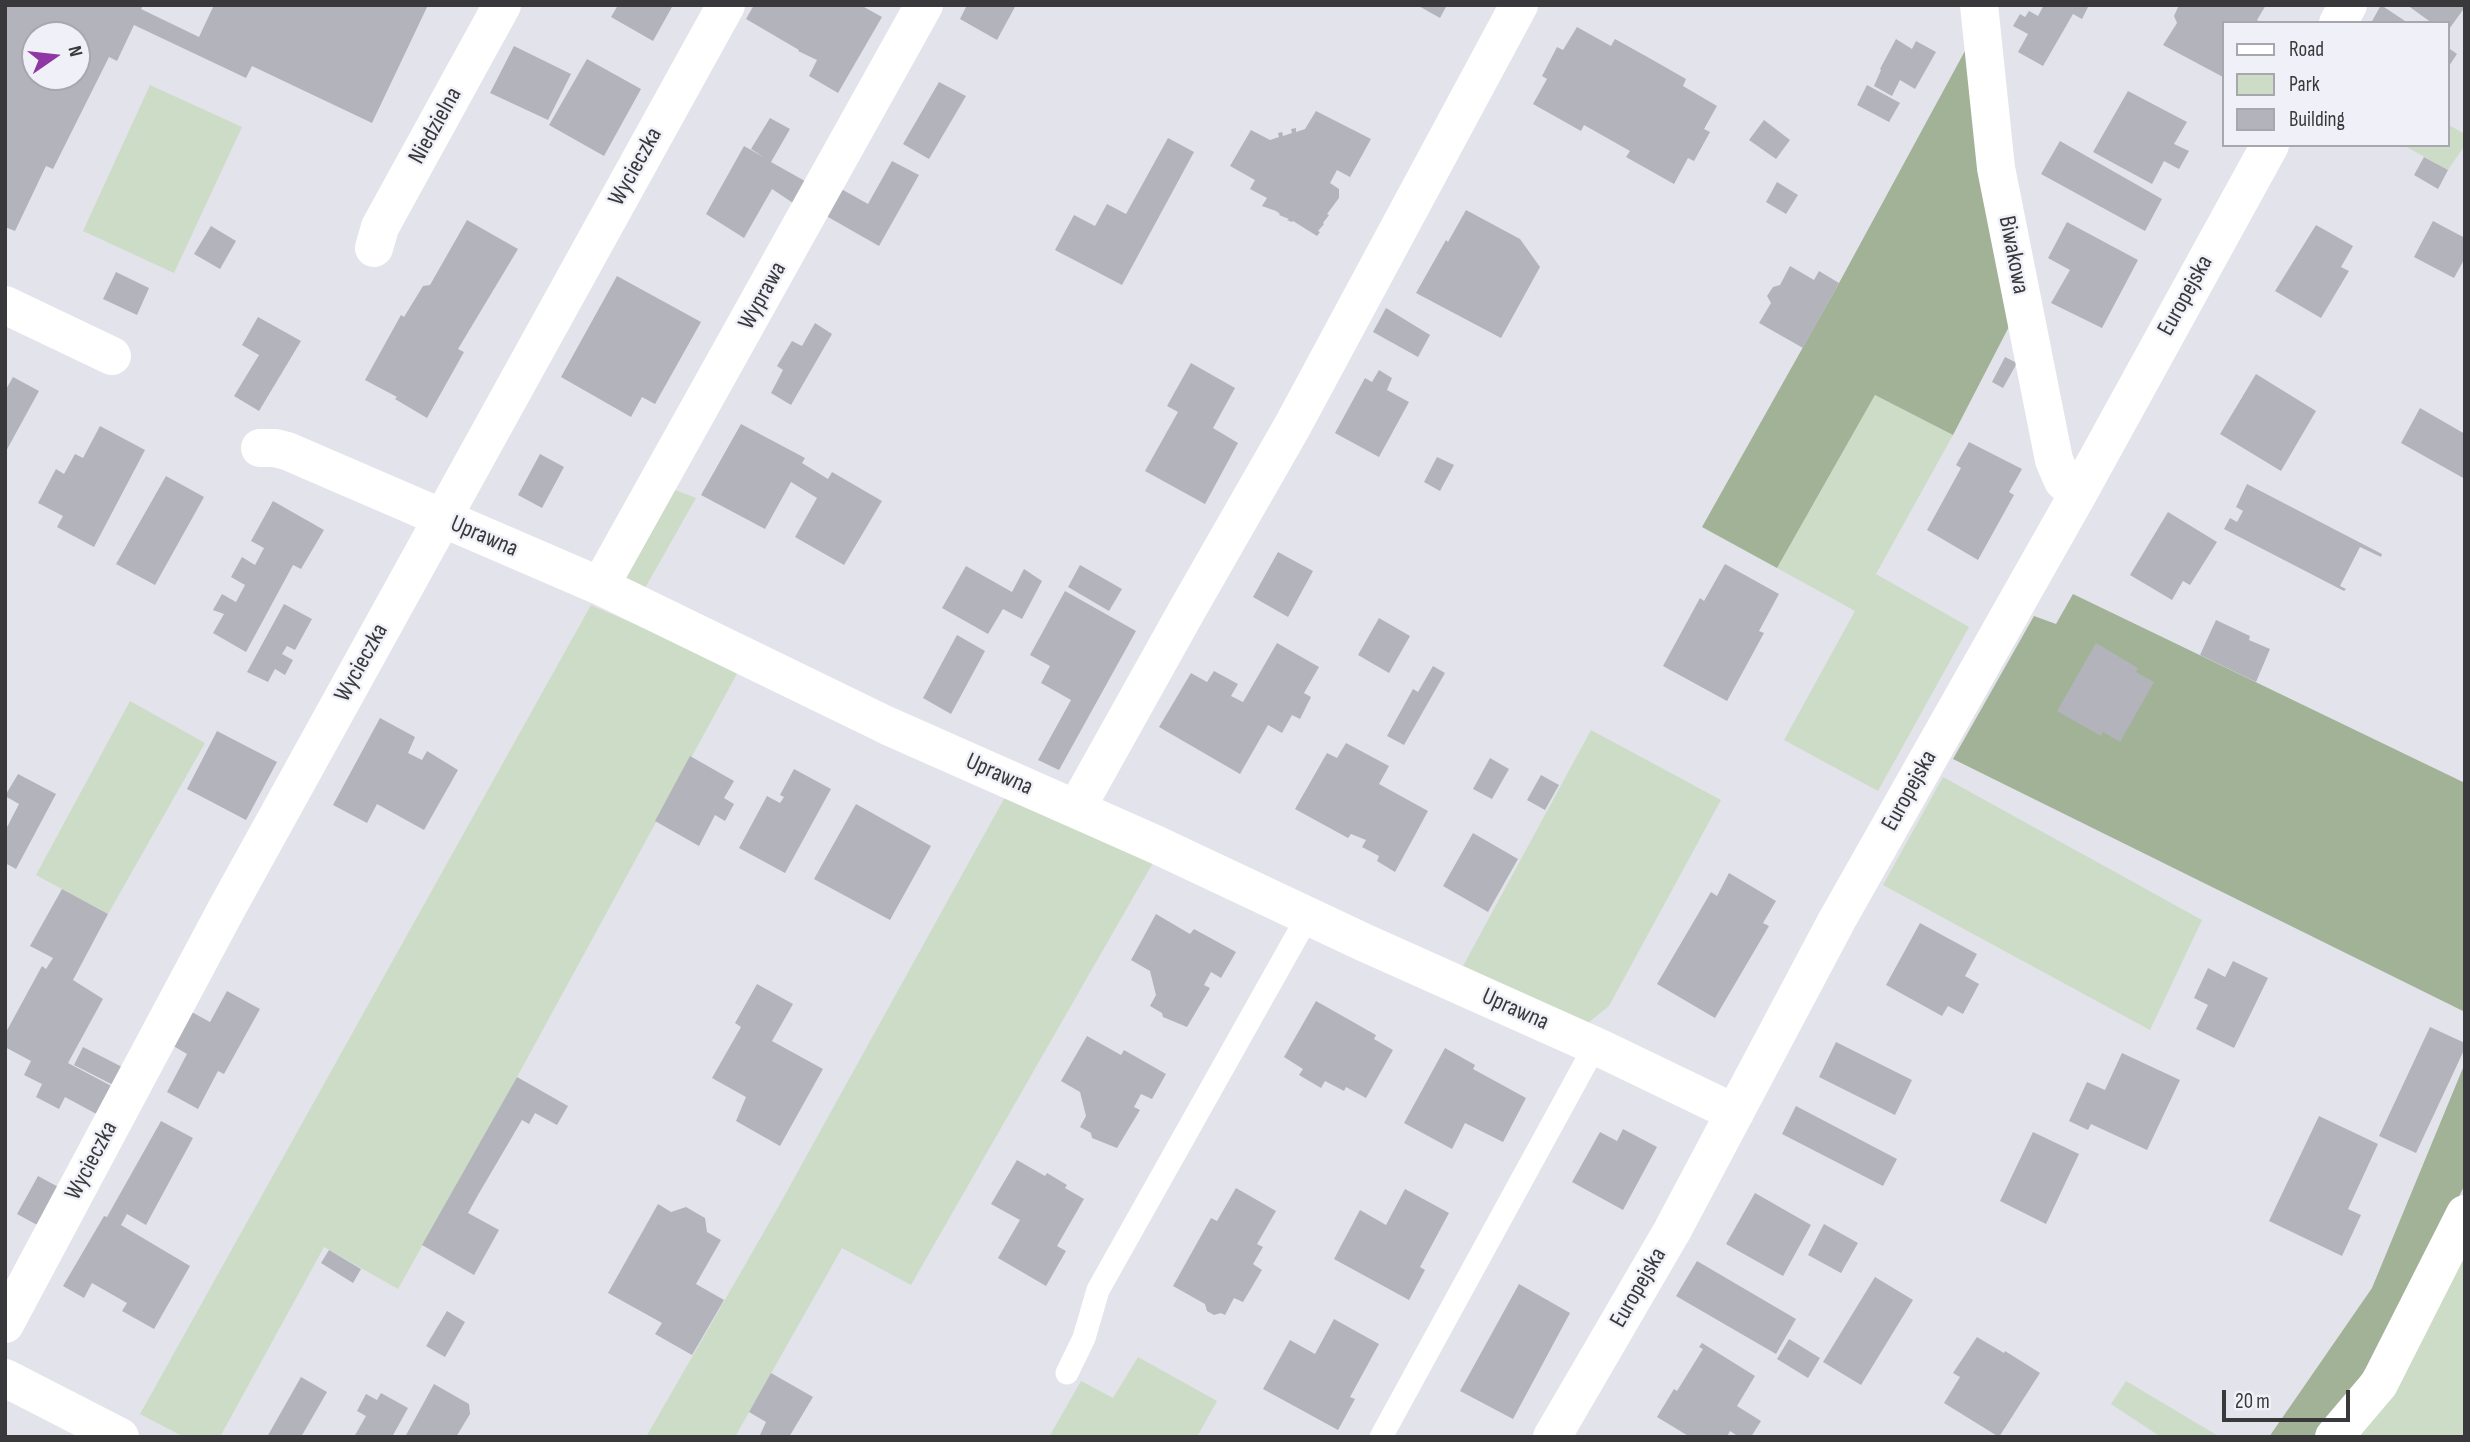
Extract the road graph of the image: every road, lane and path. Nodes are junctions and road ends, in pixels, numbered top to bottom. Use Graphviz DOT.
graph roads {
  1 [pos="502,5"];
  2 [pos="726,5"];
  3 [pos="924,5"];
  4 [pos="1520,5"];
  5 [pos="1979,5"];
  6 [pos="2348,5"];
  7 [pos="2339,21"];
  8 [pos="2269,147"];
  9 [pos="374,248"];
  10 [pos="5,305"];
  11 [pos="112,356"];
  12 [pos="260,448"];
  13 [pos="2078,494"];
  14 [pos="441,519"];
  15 [pos="600,586"];
  16 [pos="1076,809"];
  17 [pos="1308,916"];
  18 [pos="1595,1046"];
  19 [pos="1735,1113"];
  20 [pos="2465,1214"];
  21 [pos="5,1324"];
  22 [pos="1066,1373"];
  23 [pos="5,1378"];
  24 [pos="120,1437"];
  25 [pos="1381,1437"];
  26 [pos="1552,1437"];
  27 [pos="2333,1437"];
  1 -- 9 [label="street, Niedzielna"];
  2 -- 14 [label="street, Wycieczka"];
  3 -- 15 [label="street, Wyprawa"];
  4 -- 16 [label="street"];
  5 -- 13 [label="street, Biwakowa"];
  6 -- 7 [label="street"];
  8 -- 13 [label="street, Europejska"];
  10 -- 11 [label="street"];
  12 -- 14 [label="street, Uprawna"];
  13 -- 19 [label="street, Europejska"];
  14 -- 15 [label="street, Uprawna"];
  14 -- 21 [label="street, Wycieczka"];
  15 -- 16 [label="street, Uprawna"];
  16 -- 17 [label="street, Uprawna"];
  17 -- 18 [label="street, Uprawna"];
  17 -- 22 [label="lane"];
  18 -- 19 [label="street, Uprawna"];
  18 -- 25 [label="lane"];
  19 -- 26 [label="street, Europejska"];
  20 -- 27 [label="street"];
  23 -- 24 [label="street"];
}
